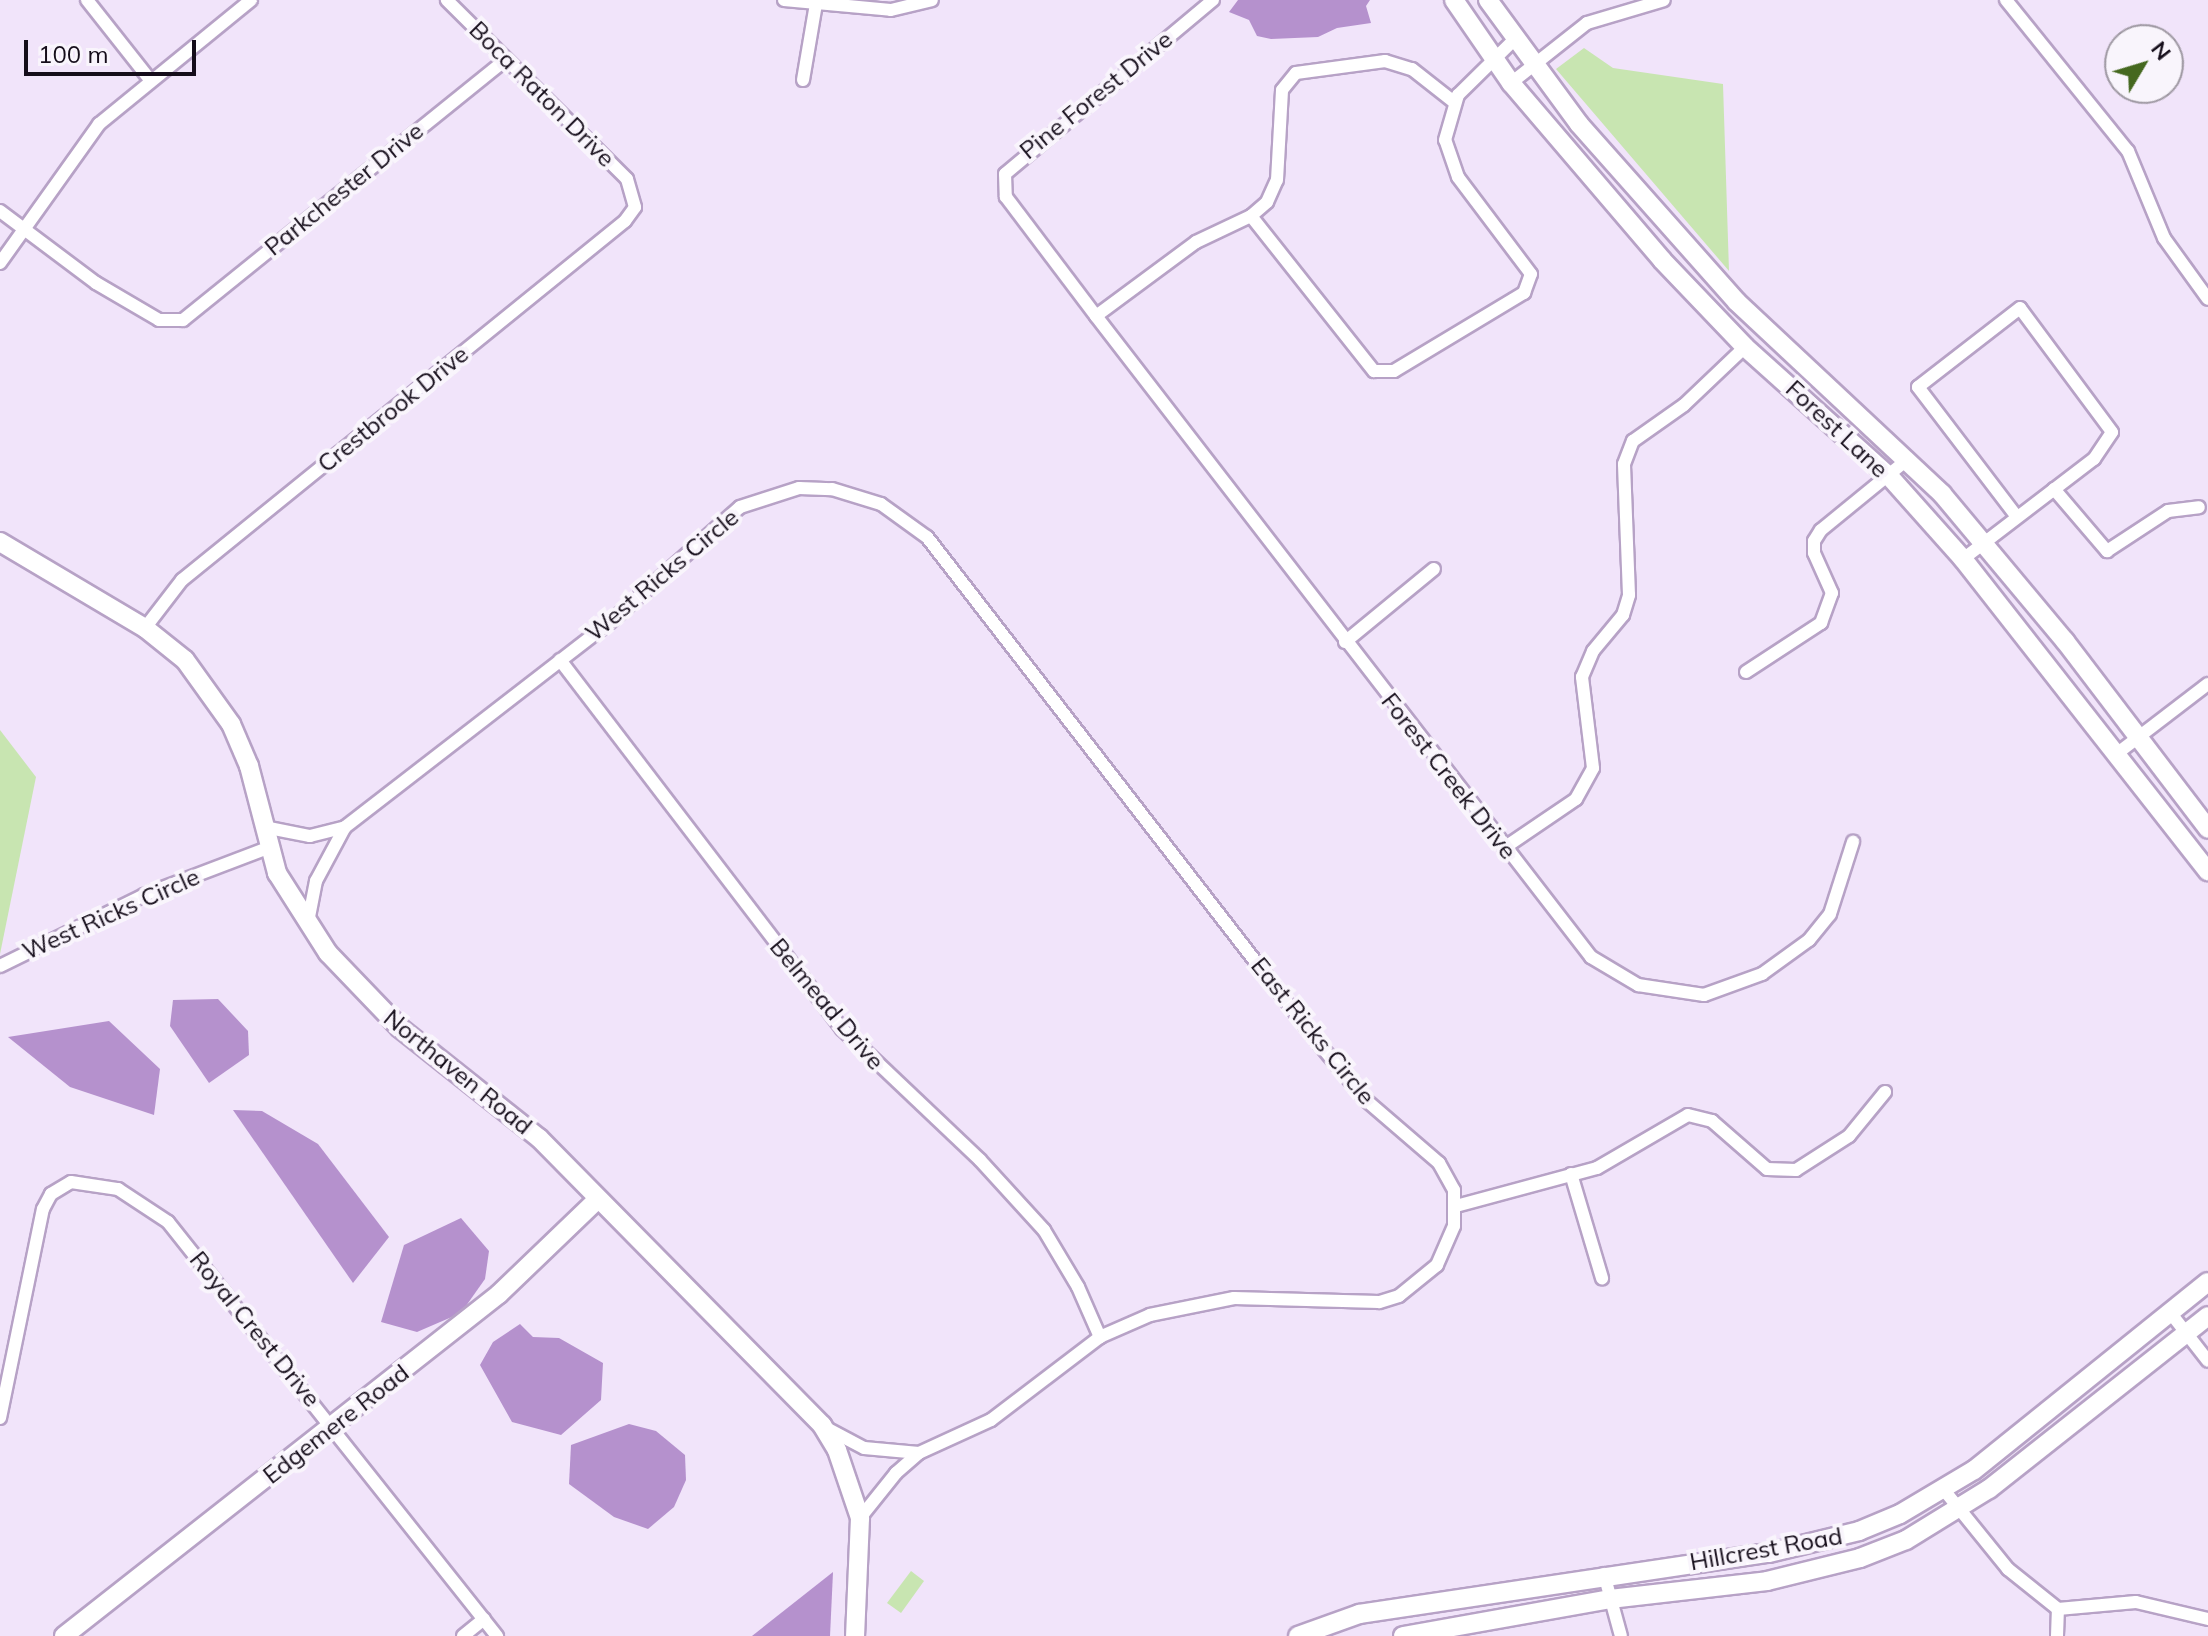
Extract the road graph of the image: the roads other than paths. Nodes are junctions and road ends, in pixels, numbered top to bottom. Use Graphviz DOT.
graph roads {
  1 [pos="87,0"];
  2 [pos="251,0"];
  3 [pos="447,0"];
  4 [pos="784,0"];
  5 [pos="932,0"];
  6 [pos="1213,0"];
  7 [pos="1454,0"];
  8 [pos="1488,0"];
  9 [pos="1664,0"];
  10 [pos="2006,0"];
  11 [pos="816,4"];
  12 [pos="1514,40"];
  13 [pos="1492,58"];
  14 [pos="506,59"];
  15 [pos="1534,66"];
  16 [pos="803,80"];
  17 [pos="151,81"];
  18 [pos="1511,83"];
  19 [pos="1454,102"];
  20 [pos="633,191"];
  21 [pos="0,211"];
  22 [pos="1251,216"];
  23 [pos="23,230"];
  24 [pos="0,263"];
  25 [pos="2208,299"];
  26 [pos="1739,304"];
  27 [pos="1096,316"];
  28 [pos="1721,323"];
  29 [pos="1745,347"];
  30 [pos="1908,459"];
  31 [pos="1889,476"];
  32 [pos="2054,489"];
  33 [pos="2199,507"];
  34 [pos="2017,517"];
  35 [pos="0,542"];
  36 [pos="1985,543"];
  37 [pos="1963,559"];
  38 [pos="1434,569"];
  39 [pos="145,628"];
  40 [pos="1345,642"];
  41 [pos="560,660"];
  42 [pos="1746,672"];
  43 [pos="2208,684"];
  44 [pos="2136,739"];
  45 [pos="2115,755"];
  46 [pos="1105,766"];
  47 [pos="264,827"];
  48 [pos="345,827"];
  49 [pos="2208,829"];
  50 [pos="1853,842"];
  51 [pos="268,848"];
  52 [pos="1504,848"];
  53 [pos="2208,871"];
  54 [pos="308,925"];
  55 [pos="0,966"];
  56 [pos="1885,1092"];
  57 [pos="1571,1174"];
  58 [pos="597,1200"];
  59 [pos="1456,1206"];
  60 [pos="1602,1278"];
  61 [pos="2208,1282"];
  62 [pos="2169,1311"];
  63 [pos="2208,1316"];
  64 [pos="2186,1333"];
  65 [pos="1100,1337"];
  66 [pos="2208,1361"];
  67 [pos="0,1418"];
  68 [pos="334,1425"];
  69 [pos="822,1425"];
  70 [pos="919,1453"];
  71 [pos="1944,1490"];
  72 [pos="1958,1510"];
  73 [pos="860,1518"];
  74 [pos="1604,1574"];
  75 [pos="1610,1599"];
  76 [pos="2058,1609"];
  77 [pos="484,1619"];
  78 [pos="2208,1619"];
  79 [pos="64,1636"];
  80 [pos="463,1636"];
  81 [pos="497,1636"];
  82 [pos="855,1636"];
  83 [pos="1298,1636"];
  84 [pos="1403,1636"];
  85 [pos="1621,1636"];
  86 [pos="2057,1636"];
  1 -- 17 [label="street"];
  2 -- 17 [label="street"];
  3 -- 14 [label="street, Boca Raton Drive"];
  4 -- 11 [label="street"];
  5 -- 11 [label="street"];
  6 -- 27 [label="street, Pine Forest Drive"];
  7 -- 13 [label="main road, Forest Lane"];
  8 -- 12 [label="main road, Forest Lane"];
  9 -- 15 [label="street"];
  10 -- 25 [label="street"];
  11 -- 16 [label="street"];
  12 -- 13 [label="street"];
  12 -- 15 [label="main road, Forest Lane"];
  13 -- 18 [label="main road, Forest Lane"];
  13 -- 19 [label="street"];
  14 -- 20 [label="street, Boca Raton Drive"];
  14 -- 23 [label="street, Parkchester Drive"];
  15 -- 18 [label="street"];
  15 -- 26 [label="main road, Forest Lane"];
  17 -- 23 [label="street"];
  18 -- 28 [label="main road, Forest Lane"];
  19 -- 22 [label="street"];
  19 -- 22 [label="street"];
  20 -- 39 [label="street, Crestbrook Drive"];
  21 -- 23 [label="street"];
  22 -- 27 [label="street"];
  23 -- 24 [label="street"];
  26 -- 28 [label="main road"];
  26 -- 30 [label="main road, Forest Lane"];
  27 -- 40 [label="street, Forest Creek Drive"];
  28 -- 29 [label="main road, Forest Lane"];
  29 -- 31 [label="main road, Forest Lane"];
  29 -- 52 [label="street"];
  30 -- 31 [label="street"];
  30 -- 36 [label="main road, Forest Lane"];
  31 -- 37 [label="main road, Forest Lane"];
  31 -- 42 [label="street"];
  32 -- 33 [label="street"];
  32 -- 34 [label="street"];
  32 -- 34 [label="street"];
  34 -- 36 [label="street"];
  35 -- 39 [label="main road, Northaven Road"];
  36 -- 37 [label="street"];
  36 -- 44 [label="main road, Forest Lane"];
  37 -- 45 [label="main road, Forest Lane"];
  38 -- 40 [label="street"];
  39 -- 47 [label="main road, Northaven Road"];
  40 -- 52 [label="street, Forest Creek Drive"];
  41 -- 46 [label="street, West Ricks Circle"];
  41 -- 48 [label="street, West Ricks Circle"];
  41 -- 65 [label="street, Belmead Drive"];
  43 -- 44 [label="street"];
  44 -- 45 [label="street"];
  44 -- 49 [label="main road, Forest Lane"];
  45 -- 53 [label="main road, Forest Lane"];
  46 -- 59 [label="street, East Ricks Circle"];
  47 -- 48 [label="street, West Ricks Circle"];
  47 -- 51 [label="main road, Northaven Road"];
  48 -- 54 [label="street, West Ricks Circle"];
  50 -- 52 [label="street, Forest Creek Drive"];
  51 -- 54 [label="main road, Northaven Road"];
  51 -- 55 [label="street, West Ricks Circle"];
  54 -- 58 [label="main road, Northaven Road"];
  56 -- 57 [label="street"];
  57 -- 59 [label="street"];
  57 -- 60 [label="street"];
  58 -- 68 [label="main road, Edgemere Road"];
  58 -- 69 [label="main road, Northaven Road"];
  59 -- 65 [label="street"];
  61 -- 62 [label="main road, Hillcrest Road"];
  62 -- 64 [label="street"];
  62 -- 71 [label="main road, Hillcrest Road"];
  63 -- 64 [label="main road, Hillcrest Road"];
  64 -- 66 [label="street"];
  64 -- 72 [label="main road, Hillcrest Road"];
  65 -- 70 [label="street"];
  67 -- 68 [label="street, Royal Crest Drive"];
  68 -- 77 [label="street, Royal Crest Drive"];
  68 -- 79 [label="main road, Edgemere Road"];
  69 -- 70 [label="street"];
  69 -- 73 [label="main road, Northaven Road"];
  70 -- 73 [label="street"];
  71 -- 72 [label="street"];
  71 -- 74 [label="main road, Hillcrest Road"];
  72 -- 75 [label="main road, Hillcrest Road"];
  72 -- 76 [label="street"];
  73 -- 82 [label="main road, Northaven Road"];
  74 -- 75 [label="street"];
  74 -- 83 [label="main road, Hillcrest Road"];
  75 -- 84 [label="main road, Hillcrest Road"];
  75 -- 85 [label="street"];
  76 -- 78 [label="street"];
  76 -- 86 [label="street"];
  77 -- 80 [label="street"];
  77 -- 81 [label="street, Royal Crest Drive"];
}
